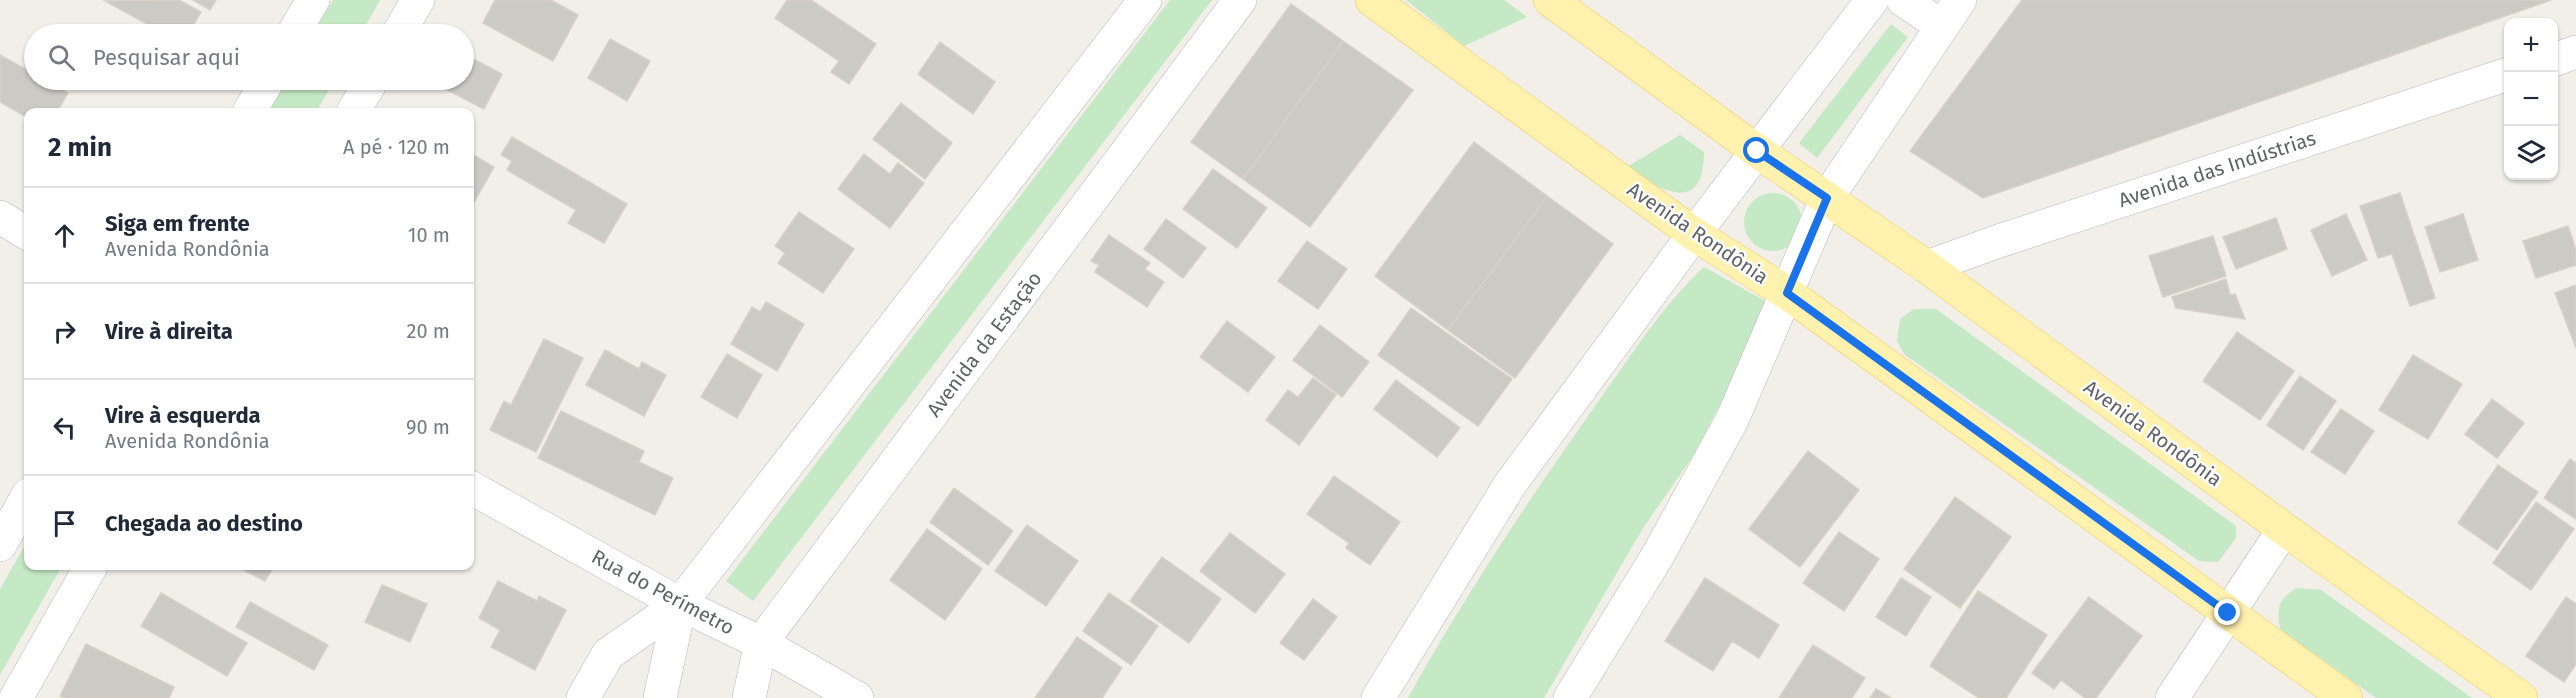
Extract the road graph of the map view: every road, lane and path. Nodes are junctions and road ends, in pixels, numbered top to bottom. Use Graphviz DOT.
graph roads {
  1 [pos="313,0"];
  2 [pos="418,0"];
  3 [pos="1145,0"];
  4 [pos="1240,0"];
  5 [pos="1372,0"];
  6 [pos="1550,0"];
  7 [pos="1872,0"];
  8 [pos="1903,0"];
  9 [pos="1951,13"];
  10 [pos="300,24"];
  11 [pos="404,24"];
  12 [pos="2576,52"];
  13 [pos="2558,58"];
  14 [pos="2504,75"];
  15 [pos="262,90"];
  16 [pos="366,90"];
  17 [pos="251,108"];
  18 [pos="355,108"];
  19 [pos="1757,151"];
  20 [pos="1827,198"];
  21 [pos="0,217"];
  22 [pos="24,232"];
  23 [pos="1694,234"];
  24 [pos="1927,267"];
  25 [pos="1787,293"];
  26 [pos="474,489"];
  27 [pos="24,502"];
  28 [pos="2284,529"];
  29 [pos="0,545"];
  30 [pos="89,570"];
  31 [pos="680,604"];
  32 [pos="2228,613"];
  33 [pos="761,643"];
  34 [pos="15,698"];
  35 [pos="584,698"];
  36 [pos="660,698"];
  37 [pos="749,698"];
  38 [pos="857,698"];
  39 [pos="1378,698"];
  40 [pos="1570,698"];
  41 [pos="2172,698"];
  42 [pos="2346,698"];
  43 [pos="2521,698"];
  1 -- 10 [label="street"];
  2 -- 11 [label="street"];
  3 -- 31 [label="street"];
  4 -- 33 [label="street, Avenida da Estação"];
  5 -- 23 [label="main road, Avenida Rondônia"];
  6 -- 19 [label="main road, Avenida Rondônia"];
  7 -- 19 [label="street"];
  8 -- 9 [label="street"];
  9 -- 20 [label="street"];
  12 -- 13 [label="street"];
  14 -- 24 [label="street, Avenida das Indústrias"];
  15 -- 17 [label="street"];
  16 -- 18 [label="street"];
  19 -- 20 [label="main road, Avenida Rondônia"];
  19 -- 23 [label="street"];
  20 -- 24 [label="main road, Avenida Rondônia"];
  20 -- 25 [label="street"];
  21 -- 22 [label="street"];
  23 -- 25 [label="main road, Avenida Rondônia"];
  23 -- 39 [label="street"];
  24 -- 28 [label="main road, Avenida Rondônia"];
  25 -- 32 [label="main road, Avenida Rondônia"];
  25 -- 40 [label="street"];
  26 -- 31 [label="street, Rua do Perímetro"];
  27 -- 29 [label="street"];
  28 -- 32 [label="street"];
  28 -- 43 [label="main road, Avenida Rondônia"];
  30 -- 34 [label="street"];
  31 -- 33 [label="street, Rua do Perímetro"];
  31 -- 35 [label="street"];
  31 -- 36 [label="street"];
  32 -- 41 [label="street"];
  32 -- 42 [label="main road, Avenida Rondônia"];
  33 -- 37 [label="street, Avenida da Estação"];
  33 -- 38 [label="street, Rua do Perímetro"];
}
